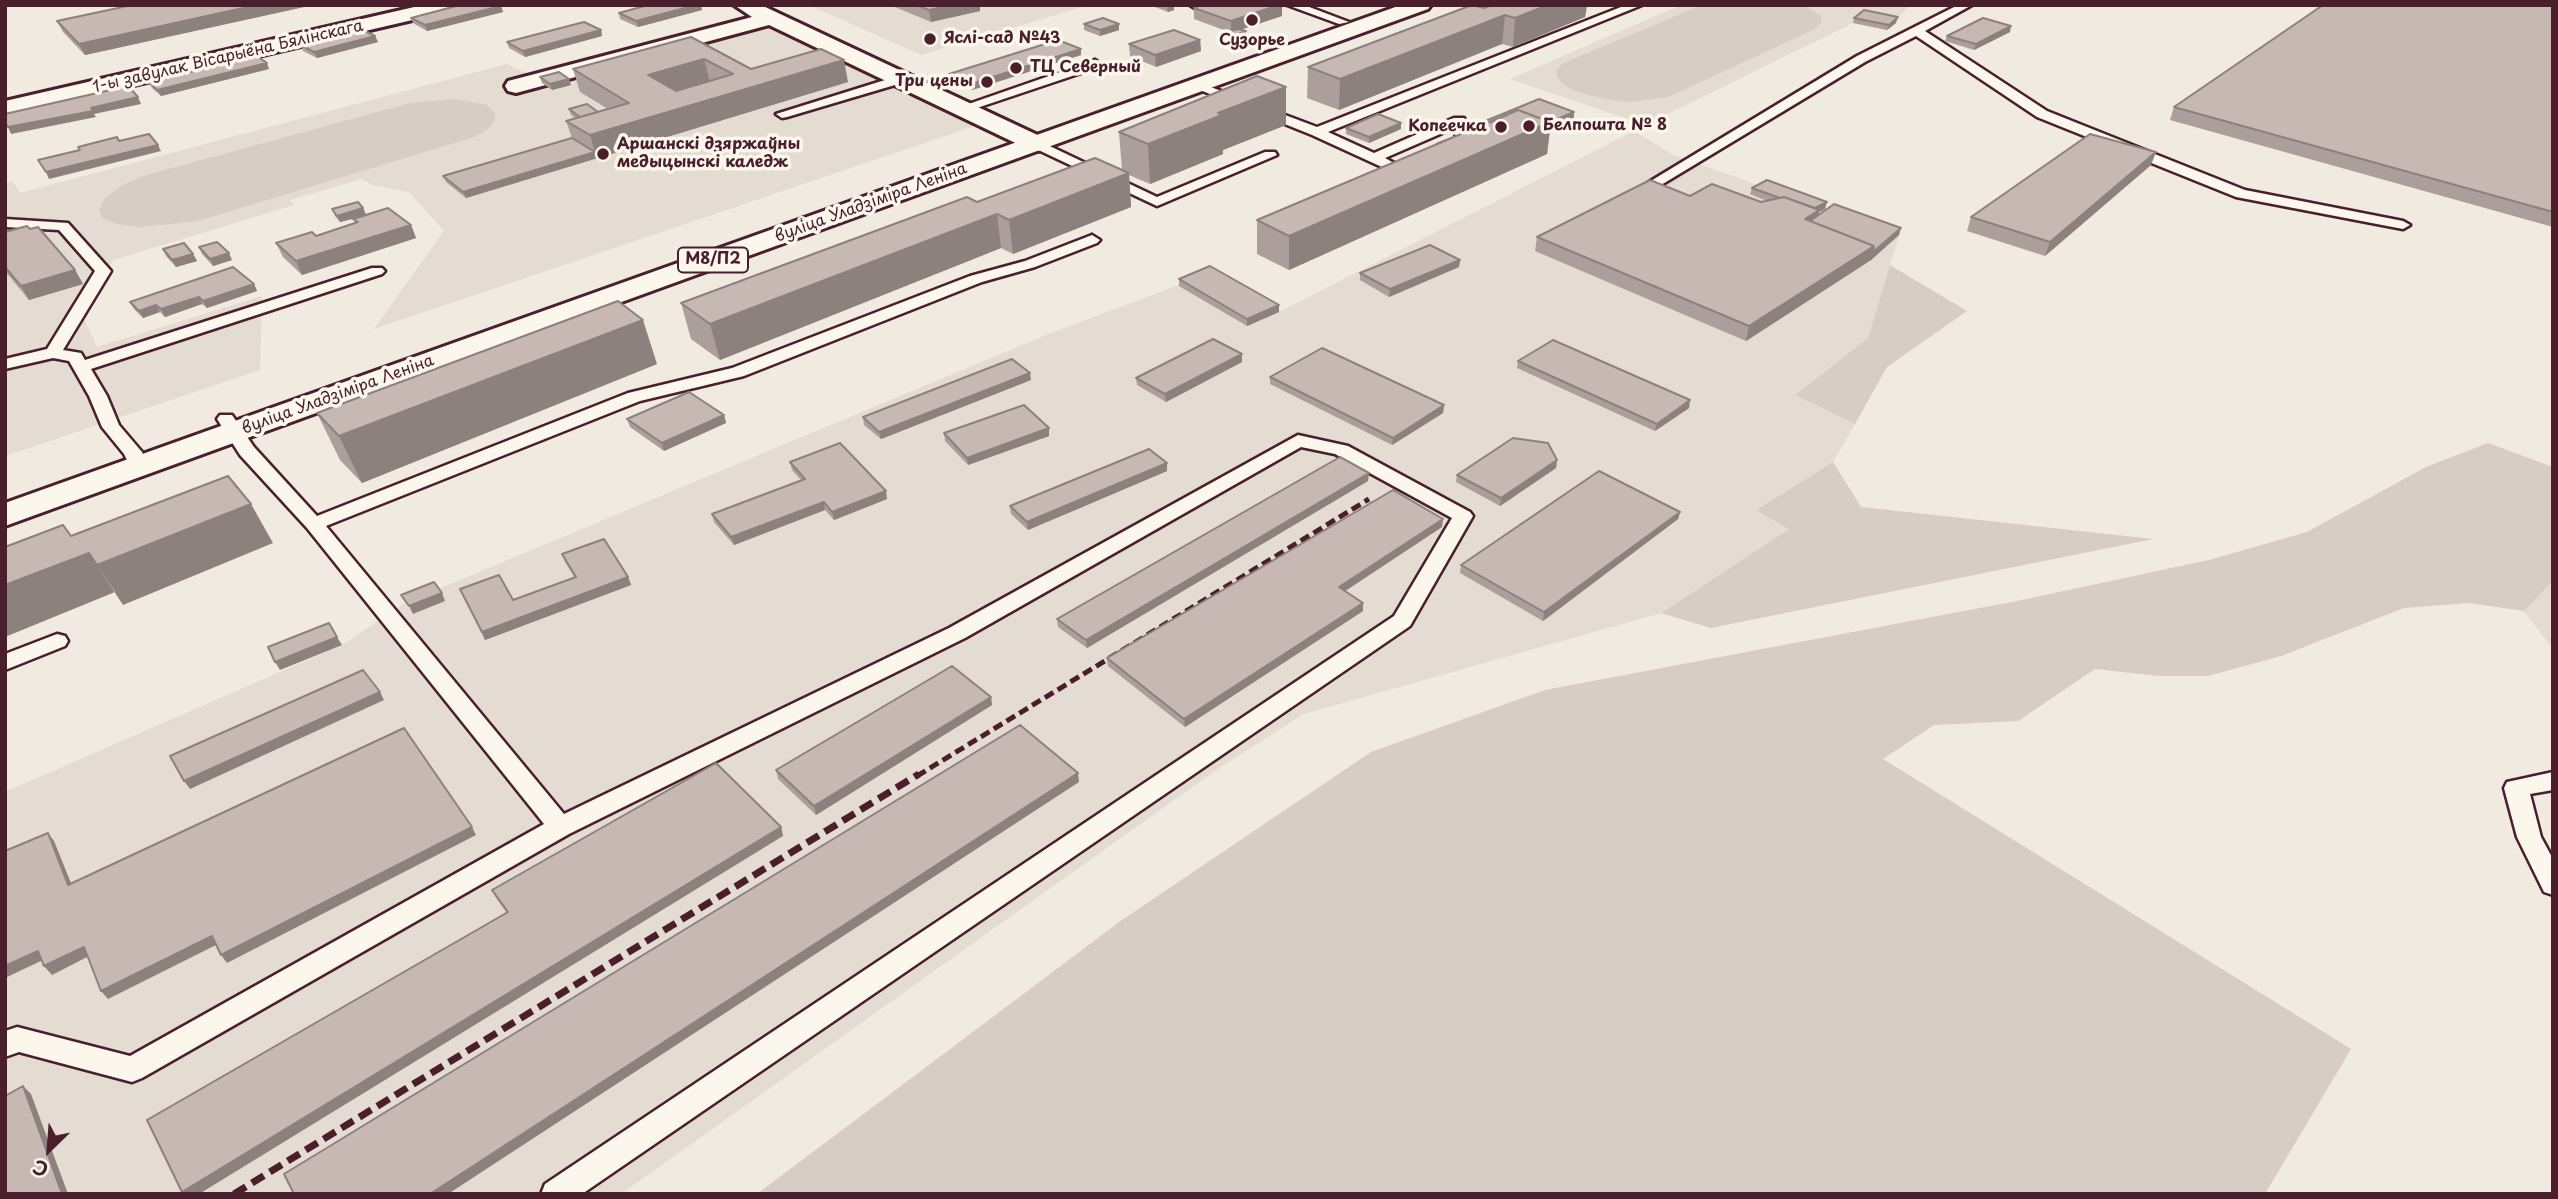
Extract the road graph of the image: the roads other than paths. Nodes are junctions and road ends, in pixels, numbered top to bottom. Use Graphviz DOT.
graph roads {
  1 [pos="451,5"];
  2 [pos="744,5"];
  3 [pos="1195,5"];
  4 [pos="1213,5"];
  5 [pos="1292,5"];
  6 [pos="1389,5"];
  7 [pos="1421,5"];
  8 [pos="1637,5"];
  9 [pos="1967,5"];
  10 [pos="1584,12"];
  11 [pos="771,18"];
  12 [pos="1606,18"];
  13 [pos="1343,22"];
  14 [pos="1915,30"];
  15 [pos="1095,64"];
  16 [pos="901,79"];
  17 [pos="516,86"];
  18 [pos="1196,86"];
  19 [pos="5,108"];
  20 [pos="963,108"];
  21 [pos="782,114"];
  22 [pos="1317,132"];
  23 [pos="1029,140"];
  24 [pos="1429,154"];
  25 [pos="1270,155"];
  26 [pos="1375,157"];
  27 [pos="1656,182"];
  28 [pos="1360,184"];
  29 [pos="5,223"];
  30 [pos="2403,225"];
  31 [pos="1092,240"];
  32 [pos="377,271"];
  33 [pos="53,353"];
  34 [pos="5,364"];
  35 [pos="81,367"];
  36 [pos="231,426"];
  37 [pos="136,459"];
  38 [pos="5,498"];
  39 [pos="5,514"];
  40 [pos="314,524"];
  41 [pos="57,641"];
  42 [pos="5,663"];
  43 [pos="2553,781"];
  44 [pos="560,827"];
  45 [pos="2553,885"];
  46 [pos="5,1045"];
  47 [pos="556,1194"];
  1 -- 19 [label="main road, 1-ы завулак Вісарыёна Бялінскага"];
  2 -- 11 [label="main road"];
  3 -- 4 [label="lane"];
  5 -- 13 [label="lane"];
  6 -- 13 [label="main road, вуліца Уладзіміра Леніна / М8/П2"];
  7 -- 18 [label="main road, вуліца Уладзіміра Леніна / М8/П2"];
  8 -- 12 [label="lane"];
  9 -- 14 [label="lane"];
  10 -- 12 [label="lane"];
  11 -- 16 [label="main road"];
  11 -- 17 [label="main road"];
  12 -- 22 [label="lane"];
  13 -- 23 [label="main road, вуліца Уладзіміра Леніна / М8/П2"];
  14 -- 27 [label="lane"];
  14 -- 30 [label="lane"];
  15 -- 20 [label="lane"];
  16 -- 20 [label="main road"];
  16 -- 21 [label="lane"];
  18 -- 22 [label="lane"];
  18 -- 23 [label="main road, вуліца Уладзіміра Леніна / М8/П2"];
  20 -- 23 [label="main road"];
  22 -- 26 [label="lane"];
  23 -- 25 [label="lane"];
  23 -- 36 [label="main road, вуліца Уладзіміра Леніна / М8/П2"];
  24 -- 26 [label="lane"];
  26 -- 28 [label="lane"];
  29 -- 33 [label="lane"];
  31 -- 40 [label="lane"];
  32 -- 35 [label="lane"];
  33 -- 34 [label="lane"];
  33 -- 35 [label="lane"];
  35 -- 37 [label="lane"];
  36 -- 37 [label="main road, вуліца Уладзіміра Леніна / М8/П2"];
  36 -- 40 [label="lane"];
  37 -- 38 [label="main road, вуліца Уладзіміра Леніна / М8/П2"];
  37 -- 39 [label="main road, вуліца Уладзіміра Леніна / М8/П2"];
  40 -- 44 [label="lane"];
  41 -- 42 [label="lane"];
  43 -- 45 [label="lane"];
  44 -- 46 [label="lane"];
  44 -- 47 [label="lane"];
}
